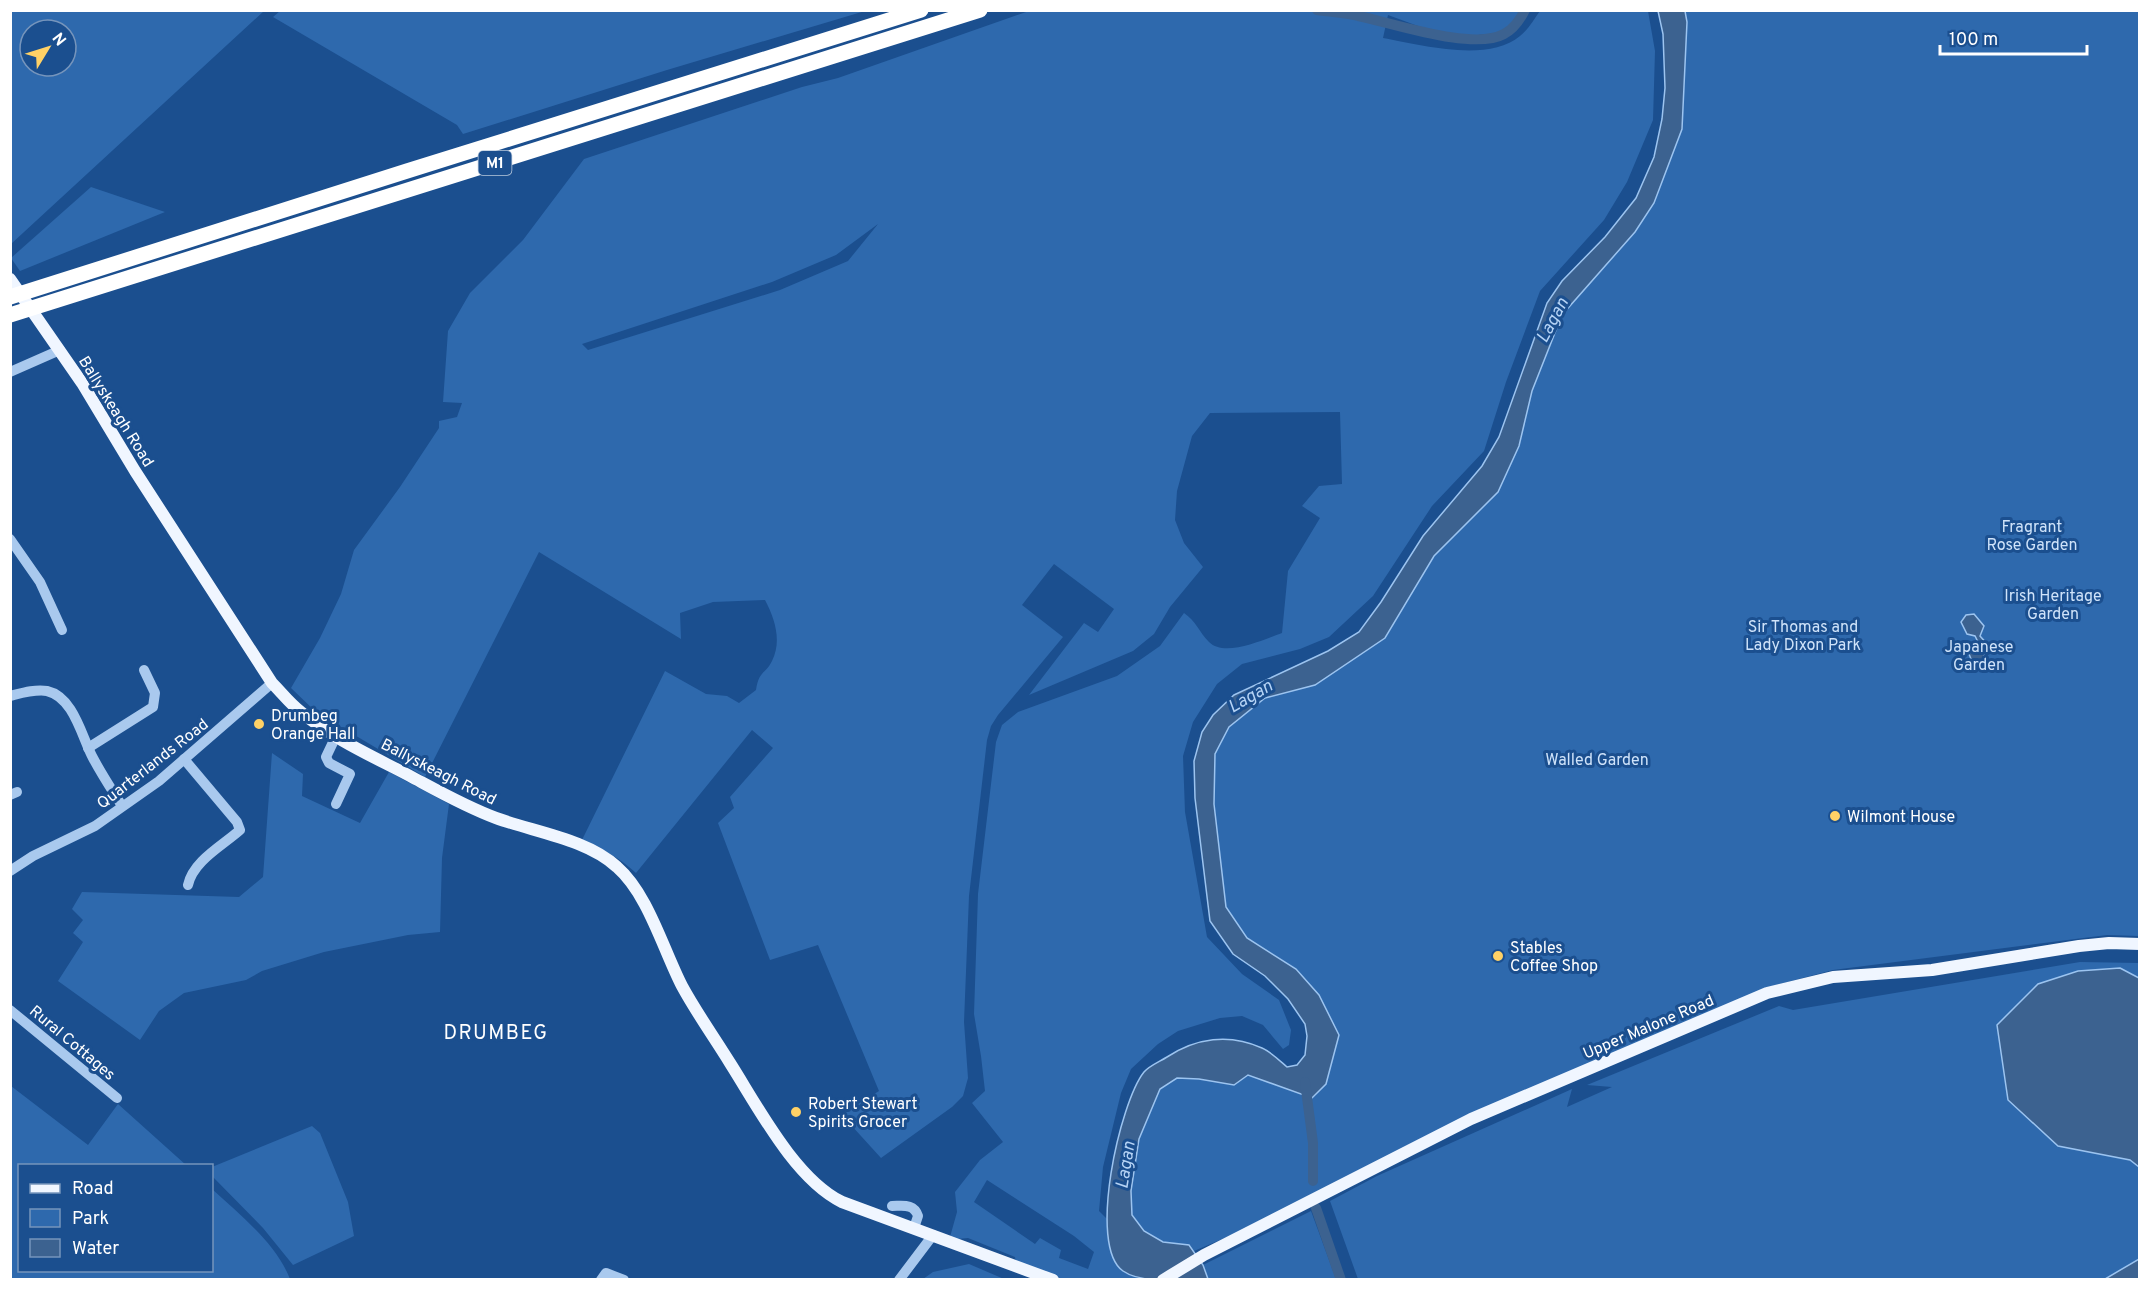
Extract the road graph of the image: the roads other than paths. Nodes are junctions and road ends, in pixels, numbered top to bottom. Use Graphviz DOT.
graph roads {
  1 [pos="921,10"];
  2 [pos="980,10"];
  3 [pos="10,279"];
  4 [pos="10,297"];
  5 [pos="10,315"];
  6 [pos="60,350"];
  7 [pos="10,372"];
  8 [pos="11,540"];
  9 [pos="62,630"];
  10 [pos="144,670"];
  11 [pos="272,683"];
  12 [pos="10,696"];
  13 [pos="336,736"];
  14 [pos="88,748"];
  15 [pos="184,759"];
  16 [pos="336,804"];
  17 [pos="122,806"];
  18 [pos="10,872"];
  19 [pos="188,885"];
  20 [pos="2139,944"];
  21 [pos="10,1010"];
  22 [pos="117,1098"];
  23 [pos="892,1206"];
  24 [pos="914,1228"];
  25 [pos="933,1235"];
  26 [pos="601,1280"];
  27 [pos="624,1280"];
  28 [pos="899,1280"];
  29 [pos="1053,1280"];
  30 [pos="1163,1280"];
  1 -- 4 [label="highway, M1"];
  2 -- 5 [label="highway, M1"];
  3 -- 6 [label="main road, Ballyskeagh Road"];
  6 -- 7 [label="street"];
  6 -- 11 [label="main road, Ballyskeagh Road"];
  8 -- 9 [label="street"];
  10 -- 14 [label="street"];
  11 -- 13 [label="main road, Ballyskeagh Road"];
  11 -- 15 [label="street, Quarterlands Road"];
  12 -- 14 [label="street"];
  13 -- 16 [label="street"];
  13 -- 24 [label="main road, Ballyskeagh Road"];
  14 -- 17 [label="street"];
  15 -- 17 [label="street, Quarterlands Road"];
  15 -- 19 [label="street"];
  17 -- 18 [label="street, Quarterlands Road"];
  20 -- 30 [label="main road, Upper Malone Road"];
  21 -- 22 [label="street, Rural Cottages"];
  23 -- 24 [label="street"];
  24 -- 25 [label="main road, Ballyskeagh Road"];
  25 -- 28 [label="street"];
  25 -- 29 [label="main road"];
  26 -- 27 [label="street"];
}
